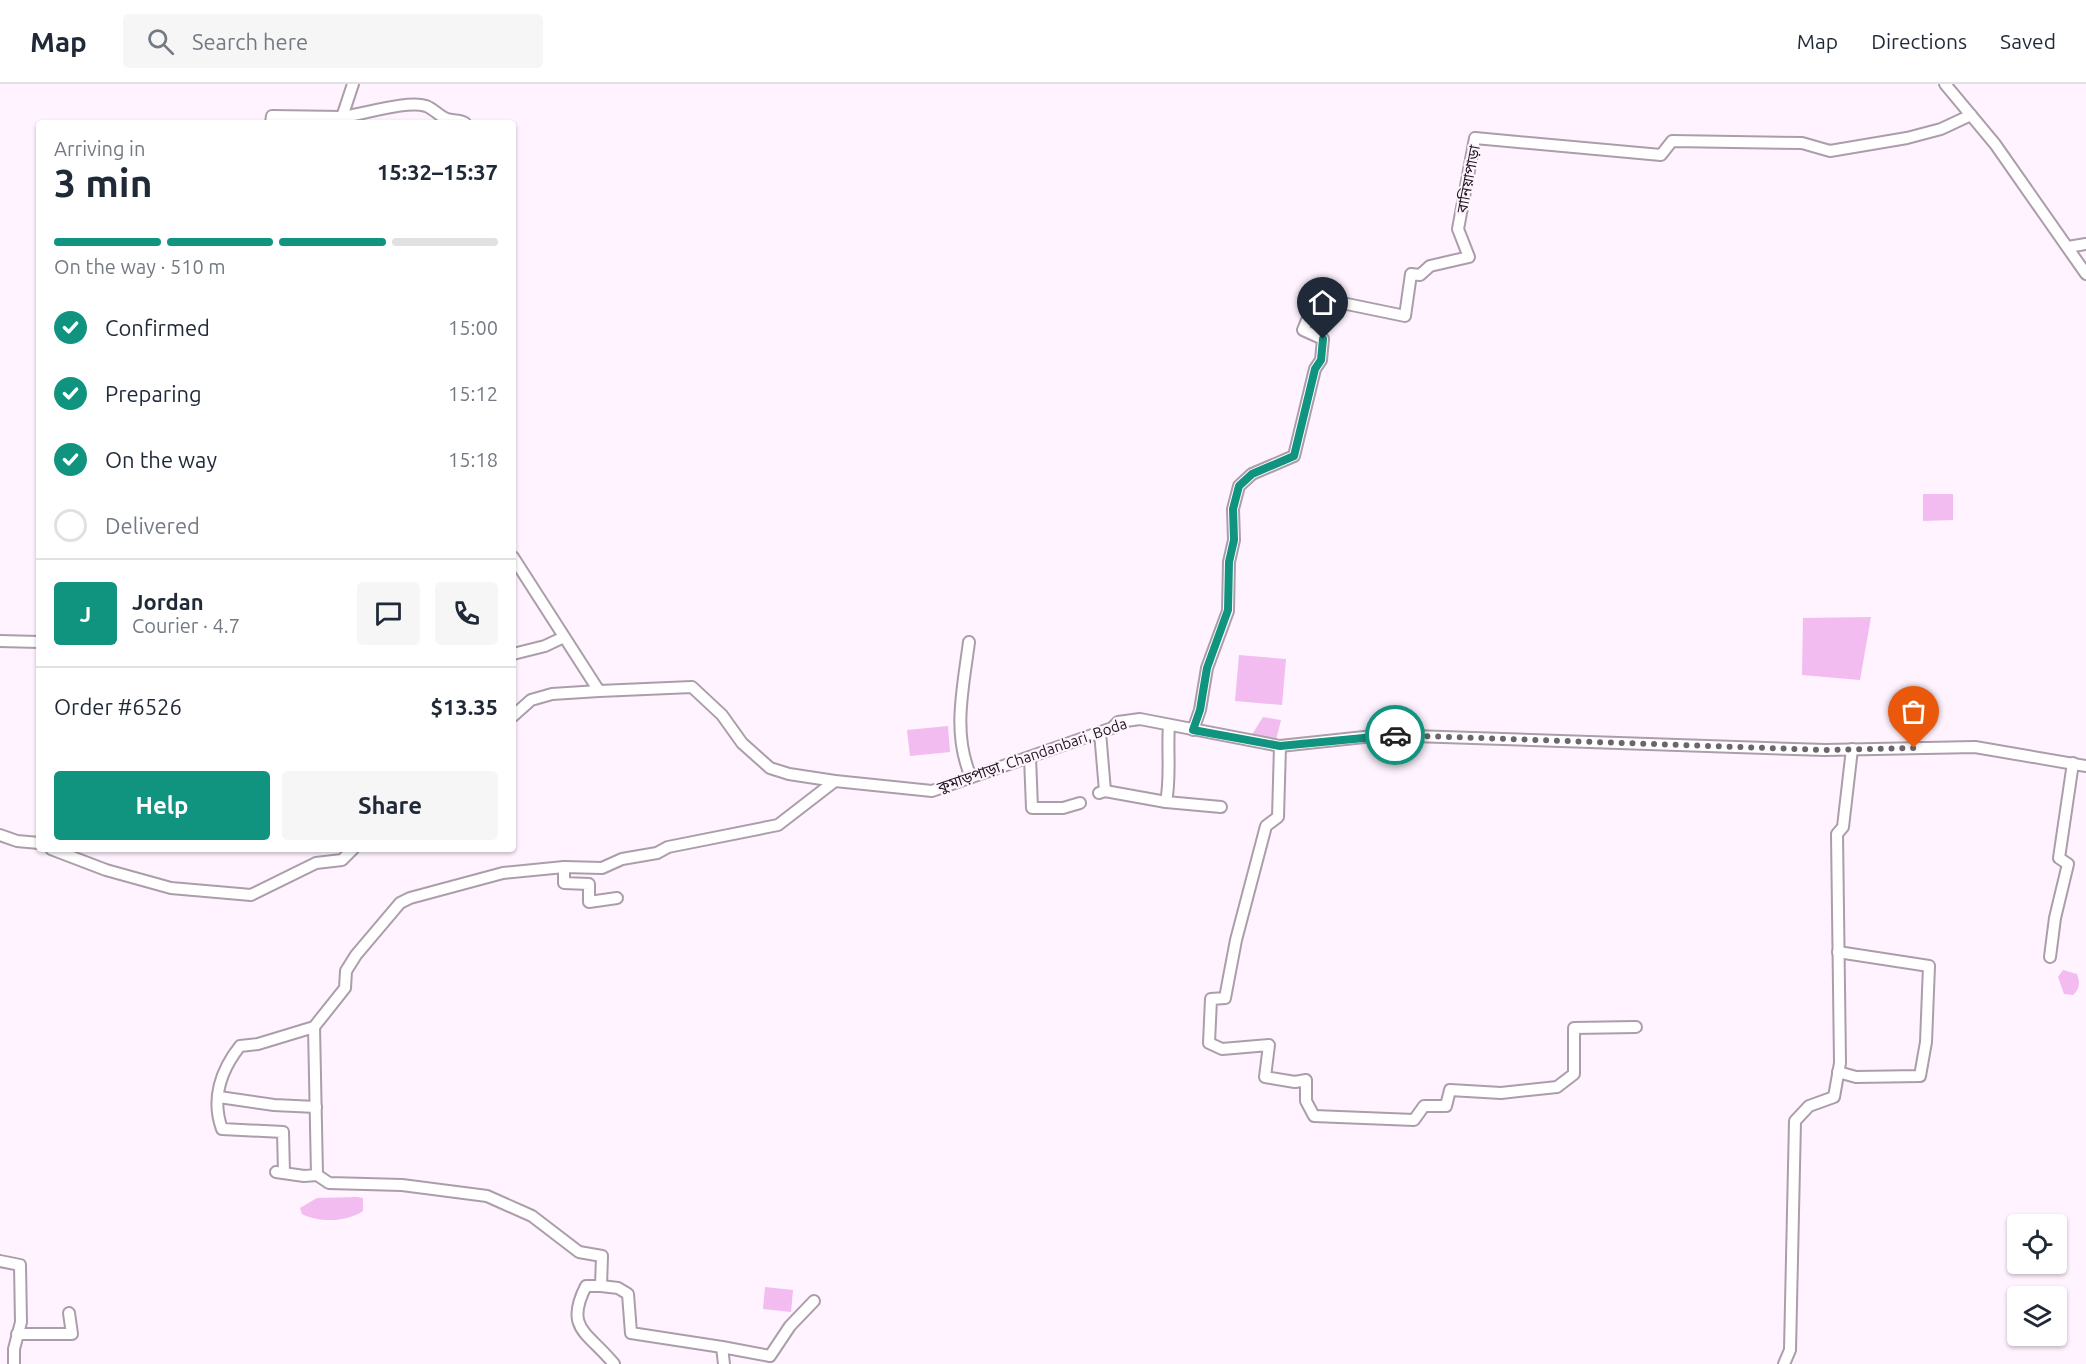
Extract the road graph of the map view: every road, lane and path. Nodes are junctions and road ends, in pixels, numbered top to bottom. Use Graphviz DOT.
graph roads {
  1 [pos="353,84"];
  2 [pos="1945,84"];
  3 [pos="1971,116"];
  4 [pos="342,117"];
  5 [pos="271,120"];
  6 [pos="454,120"];
  7 [pos="2086,244"];
  8 [pos="2068,247"];
  9 [pos="2086,274"];
  10 [pos="516,562"];
  11 [pos="564,637"];
  12 [pos="0,640"];
  13 [pos="36,642"];
  14 [pos="969,642"];
  15 [pos="516,653"];
  16 [pos="599,691"];
  17 [pos="516,713"];
  18 [pos="1169,725"];
  19 [pos="1193,730"];
  20 [pos="1100,732"];
  21 [pos="1280,746"];
  22 [pos="1852,749"];
  23 [pos="1029,757"];
  24 [pos="2073,763"];
  25 [pos="2086,766"];
  26 [pos="971,777"];
  27 [pos="835,781"];
  28 [pos="1080,802"];
  29 [pos="1166,802"];
  30 [pos="1221,807"];
  31 [pos="0,835"];
  32 [pos="36,843"];
  33 [pos="59,852"];
  34 [pos="350,852"];
  35 [pos="564,867"];
  36 [pos="617,898"];
  37 [pos="1838,952"];
  38 [pos="2050,957"];
  39 [pos="1636,1027"];
  40 [pos="314,1028"];
  41 [pos="1838,1072"];
  42 [pos="219,1097"];
  43 [pos="316,1107"];
  44 [pos="317,1175"];
  45 [pos="0,1261"];
  46 [pos="601,1286"];
  47 [pos="814,1302"];
  48 [pos="69,1312"];
  49 [pos="17,1334"];
  50 [pos="722,1347"];
  51 [pos="15,1364"];
  52 [pos="614,1364"];
  53 [pos="724,1364"];
  54 [pos="1784,1364"];
  1 -- 4 [label="street"];
  2 -- 3 [label="street"];
  3 -- 8 [label="street"];
  3 -- 19 [label="street, বানিয়াপাড়া"];
  4 -- 5 [label="street"];
  4 -- 6 [label="street"];
  7 -- 8 [label="street"];
  8 -- 9 [label="street"];
  10 -- 11 [label="street"];
  11 -- 15 [label="street"];
  11 -- 16 [label="street"];
  12 -- 13 [label="street"];
  14 -- 26 [label="street"];
  16 -- 17 [label="street, কুমাড়পাড়া, Chandanbari, Boda"];
  16 -- 27 [label="street, কুমাড়পাড়া, Chandanbari, Boda"];
  18 -- 19 [label="street, কুমাড়পাড়া, Chandanbari, Boda"];
  18 -- 20 [label="street, কুমাড়পাড়া, Chandanbari, Boda"];
  18 -- 29 [label="street"];
  19 -- 21 [label="street, কুমাড়পাড়া, Chandanbari, Boda"];
  20 -- 23 [label="street, কুমাড়পাড়া, Chandanbari, Boda"];
  20 -- 29 [label="street"];
  21 -- 22 [label="street, কুমাড়পাড়া, Chandanbari, Boda"];
  21 -- 39 [label="street"];
  22 -- 24 [label="street, কুমাড়পাড়া, Chandanbari, Boda"];
  22 -- 37 [label="street"];
  23 -- 26 [label="street, কুমাড়পাড়া, Chandanbari, Boda"];
  23 -- 28 [label="street"];
  24 -- 25 [label="street, কুমাড়পাড়া, Chandanbari, Boda"];
  24 -- 38 [label="street"];
  26 -- 27 [label="street, কুমাড়পাড়া, Chandanbari, Boda"];
  27 -- 35 [label="street"];
  29 -- 30 [label="street"];
  31 -- 32 [label="street"];
  33 -- 34 [label="street"];
  35 -- 36 [label="street"];
  35 -- 40 [label="street"];
  37 -- 41 [label="street"];
  37 -- 41 [label="street"];
  40 -- 42 [label="street"];
  40 -- 43 [label="street"];
  41 -- 54 [label="street"];
  42 -- 43 [label="street"];
  42 -- 44 [label="street"];
  43 -- 44 [label="street"];
  44 -- 46 [label="street"];
  45 -- 49 [label="street"];
  46 -- 50 [label="street"];
  46 -- 52 [label="street"];
  47 -- 50 [label="street"];
  48 -- 49 [label="street"];
  49 -- 51 [label="street"];
  50 -- 53 [label="street"];
}
